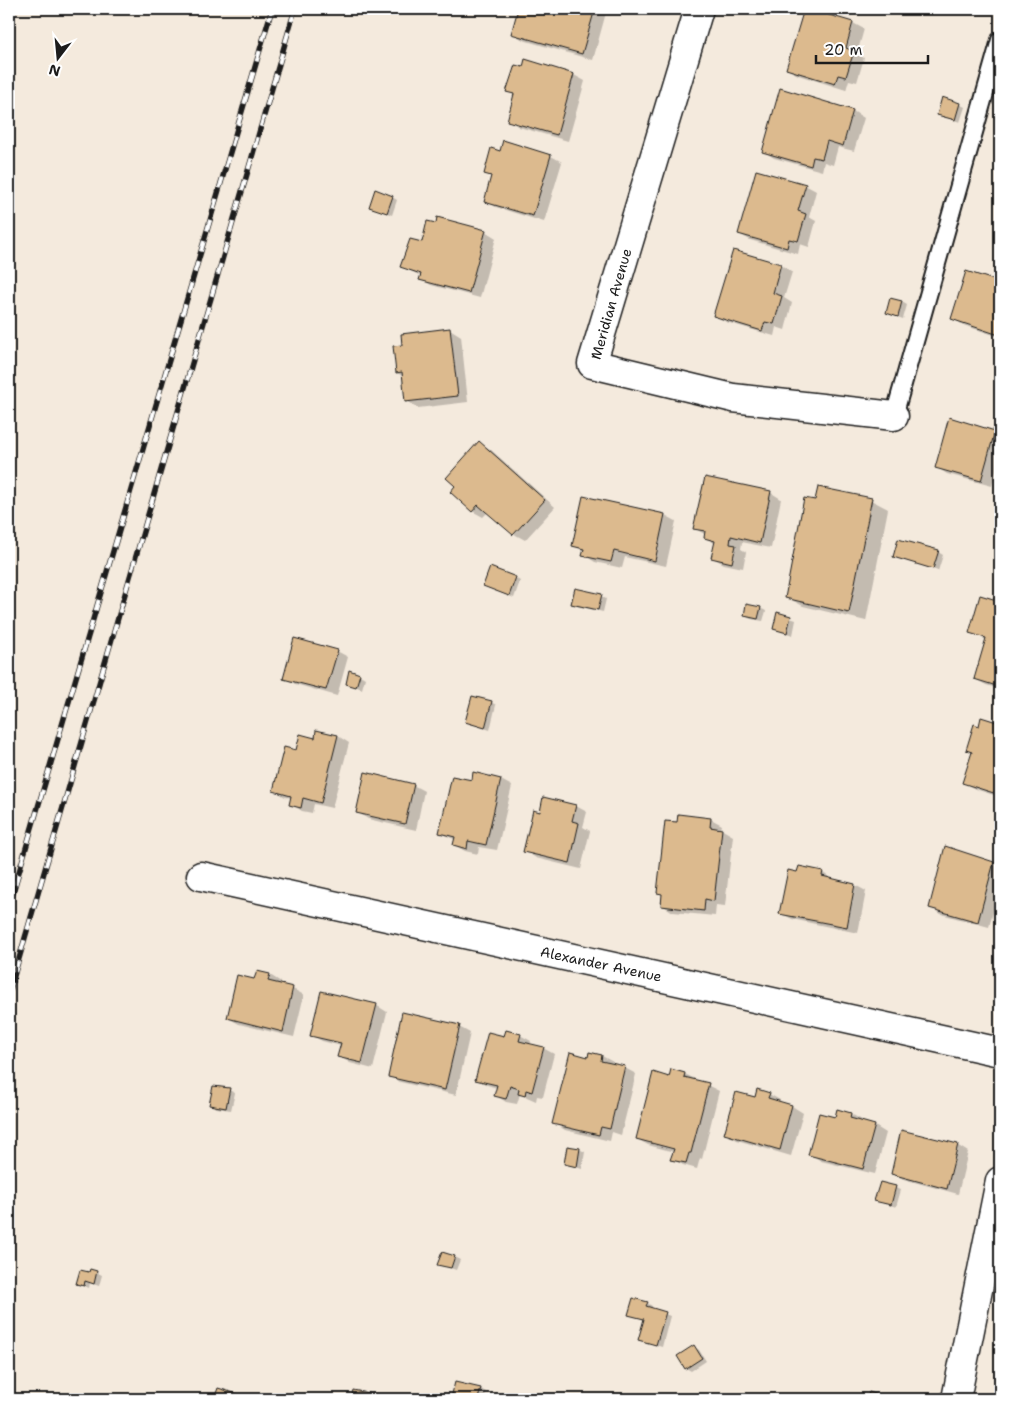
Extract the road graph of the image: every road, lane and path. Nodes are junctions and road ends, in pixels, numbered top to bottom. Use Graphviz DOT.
graph roads {
  1 [pos="699,9"];
  2 [pos="1000,40"];
  3 [pos="894,416"];
  4 [pos="202,876"];
  5 [pos="1000,1052"];
  6 [pos="1000,1181"];
  7 [pos="956,1399"];
  1 -- 3 [label="street, Meridian Avenue"];
  2 -- 3 [label="lane"];
  4 -- 5 [label="street, Alexander Avenue"];
  6 -- 7 [label="street"];
}
